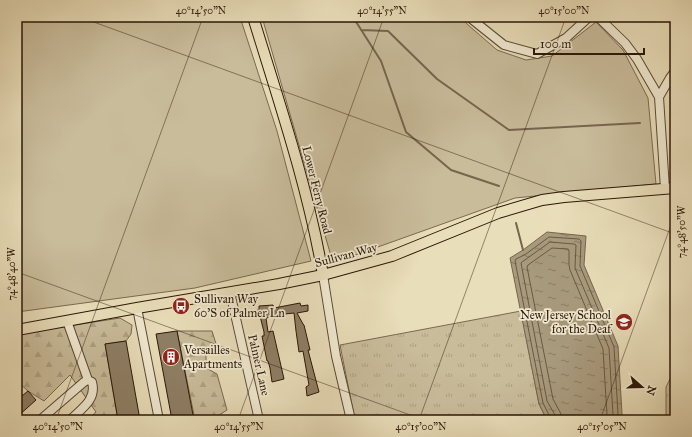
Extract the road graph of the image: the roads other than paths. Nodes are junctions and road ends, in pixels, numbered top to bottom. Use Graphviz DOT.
graph roads {
  1 [pos="253,17"];
  2 [pos="469,17"];
  3 [pos="589,17"];
  4 [pos="598,17"];
  5 [pos="675,71"];
  6 [pos="659,97"];
  7 [pos="670,189"];
  8 [pos="323,275"];
  9 [pos="230,292"];
  10 [pos="137,308"];
  11 [pos="67,321"];
  12 [pos="17,330"];
  13 [pos="88,380"];
  14 [pos="40,420"];
  15 [pos="70,420"];
  16 [pos="159,420"];
  17 [pos="259,420"];
  18 [pos="350,420"];
  1 -- 8 [label="main road, Lower Ferry Road"];
  2 -- 3 [label="street"];
  4 -- 6 [label="street"];
  5 -- 6 [label="street"];
  6 -- 7 [label="street"];
  7 -- 8 [label="main road, Sullivan Way"];
  8 -- 9 [label="main road, Sullivan Way"];
  8 -- 18 [label="street, Lower Ferry Road"];
  9 -- 10 [label="main road, Sullivan Way"];
  9 -- 17 [label="street, Palmer Lane"];
  10 -- 11 [label="main road, Sullivan Way"];
  10 -- 16 [label="street"];
  11 -- 12 [label="main road, Sullivan Way"];
  11 -- 13 [label="street"];
  13 -- 14 [label="street"];
  13 -- 15 [label="street"];
}
